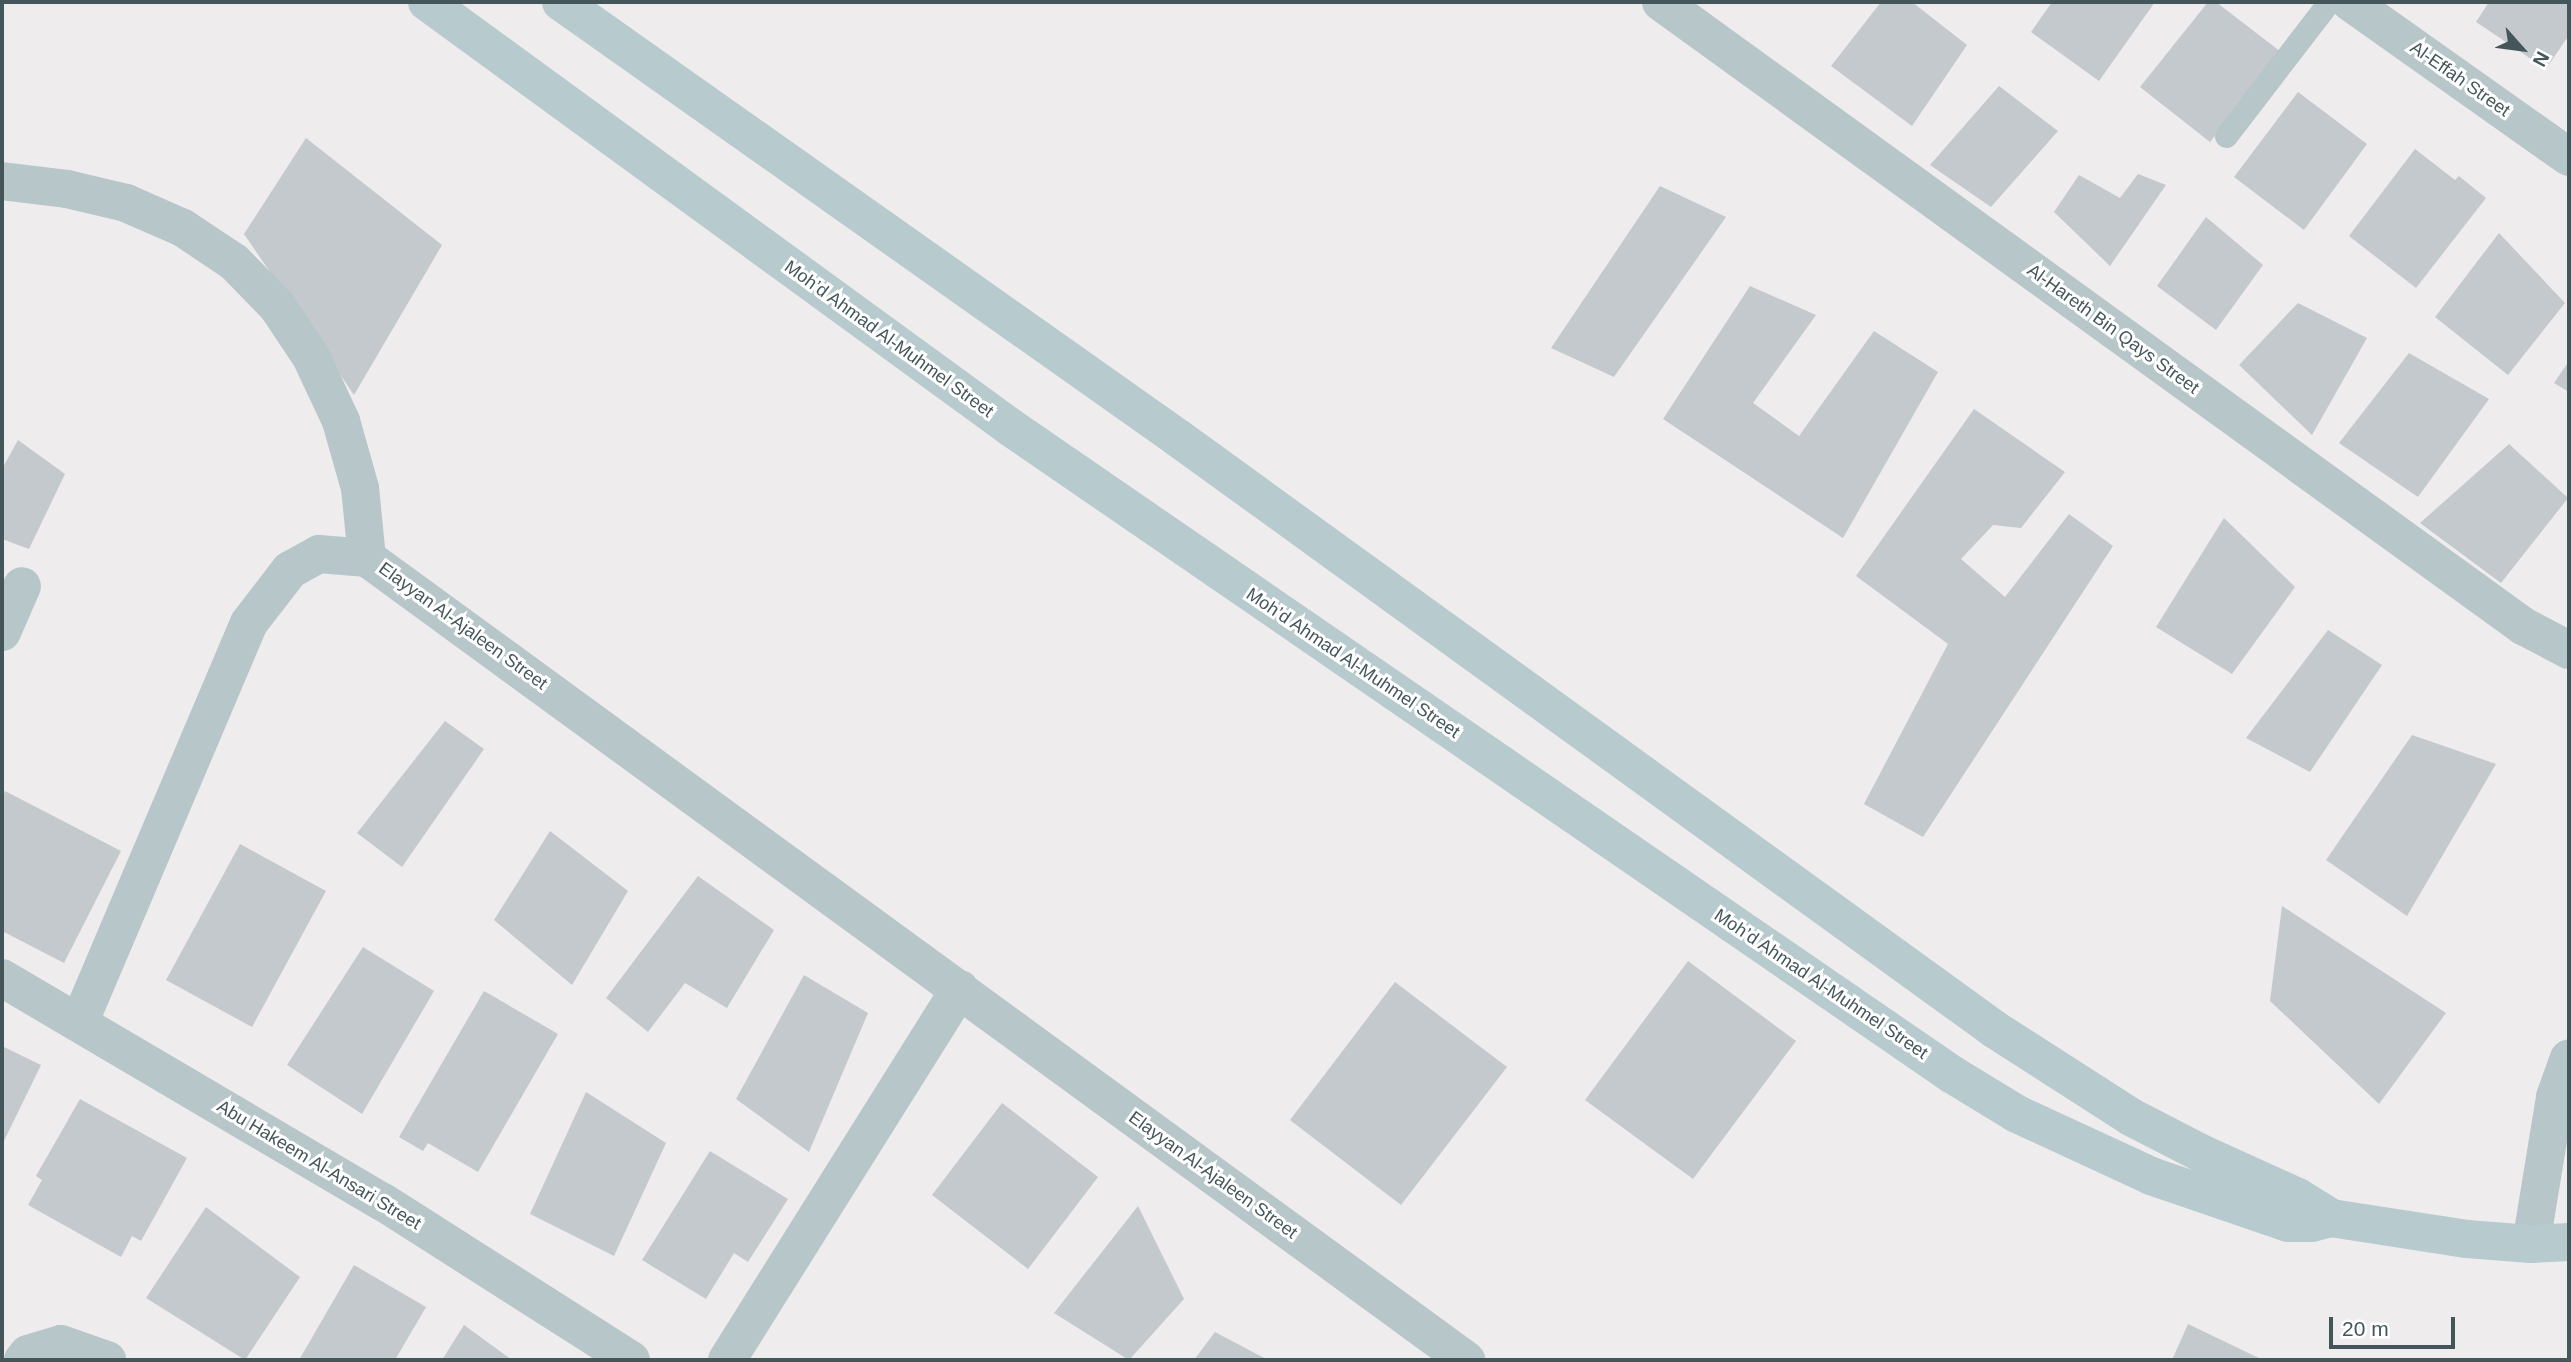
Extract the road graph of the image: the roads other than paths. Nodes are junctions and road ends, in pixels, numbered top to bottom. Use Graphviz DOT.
graph roads {
  1 [pos="426,2"];
  2 [pos="561,2"];
  3 [pos="1661,2"];
  4 [pos="2329,2"];
  5 [pos="2350,2"];
  6 [pos="2226,136"];
  7 [pos="2569,157"];
  8 [pos="2,181"];
  9 [pos="367,558"];
  10 [pos="22,586"];
  11 [pos="2,632"];
  12 [pos="2569,650"];
  13 [pos="2,978"];
  14 [pos="960,989"];
  15 [pos="80,1021"];
  16 [pos="2569,1058"];
  17 [pos="2331,1218"];
  18 [pos="2569,1242"];
  19 [pos="2531,1244"];
  20 [pos="23,1360"];
  21 [pos="107,1360"];
  22 [pos="631,1360"];
  23 [pos="727,1360"];
  24 [pos="1466,1360"];
  1 -- 17 [label="main road, Moh’d Ahmad Al-Muhmel Street"];
  2 -- 17 [label="main road, Moh’d Ahmad Al-Muhmel Street"];
  3 -- 12 [label="street, Al-Hareth Bin Qays Street"];
  4 -- 6 [label="lane"];
  5 -- 7 [label="street, Al-Effah Street"];
  8 -- 9 [label="street"];
  9 -- 14 [label="street, Elayyan Al-Ajaleen Street"];
  9 -- 15 [label="street, Elayyan Al-Ajaleen Street"];
  10 -- 11 [label="street"];
  13 -- 15 [label="street, Abu Hakeem Al-Ansari Street"];
  14 -- 23 [label="street"];
  14 -- 24 [label="street, Elayyan Al-Ajaleen Street"];
  15 -- 22 [label="street, Abu Hakeem Al-Ansari Street"];
  16 -- 19 [label="street"];
  17 -- 19 [label="main road, Moh’d Ahmad Al-Muhmel Street"];
  18 -- 19 [label="main road, Moh’d Ahmad Al-Muhmel Street"];
  20 -- 21 [label="street"];
}
